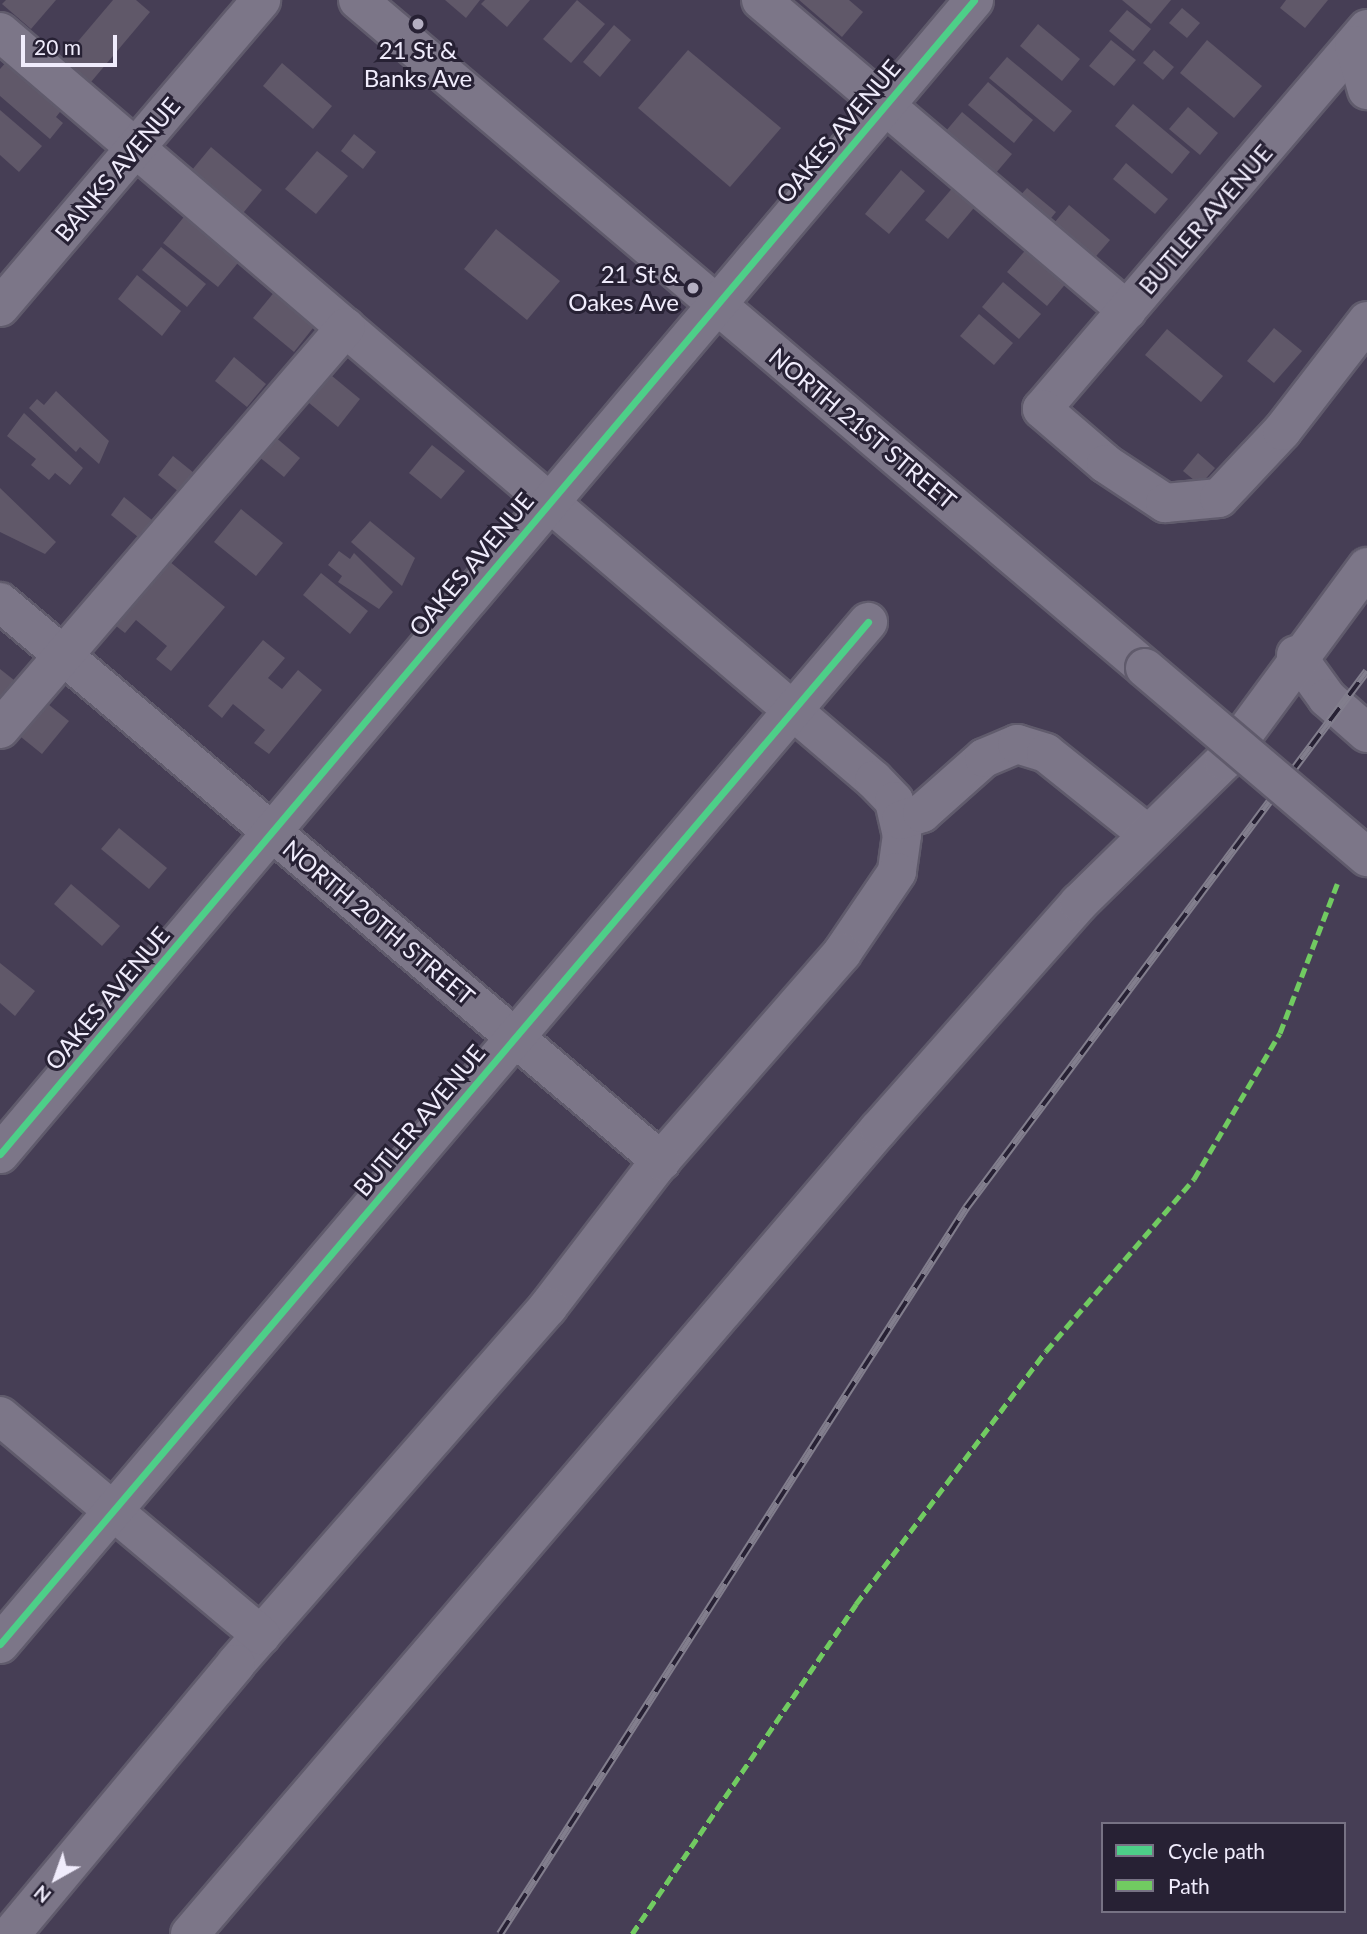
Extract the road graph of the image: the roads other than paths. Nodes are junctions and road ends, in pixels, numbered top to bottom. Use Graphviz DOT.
graph roads {
  1 [pos="261,0"];
  2 [pos="358,0"];
  3 [pos="761,0"];
  4 [pos="974,0"];
  5 [pos="0,32"];
  6 [pos="1360,37"];
  7 [pos="1367,90"];
  8 [pos="886,105"];
  9 [pos="135,148"];
  10 [pos="717,303"];
  11 [pos="0,307"];
  12 [pos="1127,310"];
  13 [pos="1367,321"];
  14 [pos="346,327"];
  15 [pos="550,500"];
  16 [pos="1367,567"];
  17 [pos="0,602"];
  18 [pos="868,622"];
  19 [pos="62,655"];
  20 [pos="1296,656"];
  21 [pos="794,709"];
  22 [pos="0,729"];
  23 [pos="1367,733"];
  24 [pos="901,820"];
  25 [pos="272,832"];
  26 [pos="1147,834"];
  27 [pos="1367,857"];
  28 [pos="515,1037"];
  29 [pos="0,1154"];
  30 [pos="661,1161"];
  31 [pos="0,1416"];
  32 [pos="112,1512"];
  33 [pos="261,1635"];
  34 [pos="0,1644"];
  35 [pos="11,1934"];
  36 [pos="190,1934"];
  1 -- 9 [label="street, BANKS AVENUE"];
  2 -- 10 [label="street, NORTH 21ST STREET"];
  3 -- 8 [label="street"];
  4 -- 8 [label="street, OAKES AVENUE"];
  5 -- 9 [label="street"];
  6 -- 7 [label="street"];
  6 -- 12 [label="street, BUTLER AVENUE"];
  8 -- 10 [label="street, OAKES AVENUE"];
  8 -- 12 [label="street"];
  9 -- 11 [label="street, BANKS AVENUE"];
  9 -- 14 [label="street"];
  10 -- 15 [label="street, OAKES AVENUE"];
  10 -- 27 [label="street, NORTH 21ST STREET, bridge"];
  12 -- 13 [label="street, BUTLER AVENUE"];
  14 -- 15 [label="street"];
  14 -- 19 [label="street"];
  15 -- 21 [label="street"];
  15 -- 25 [label="street, OAKES AVENUE"];
  16 -- 20 [label="street"];
  17 -- 19 [label="street, NORTH 20TH STREET"];
  18 -- 21 [label="street, BUTLER AVENUE"];
  19 -- 22 [label="street"];
  19 -- 25 [label="street, NORTH 20TH STREET"];
  20 -- 23 [label="street"];
  20 -- 26 [label="street"];
  21 -- 24 [label="street"];
  21 -- 28 [label="street, BUTLER AVENUE"];
  24 -- 26 [label="street"];
  24 -- 30 [label="street"];
  25 -- 28 [label="street, NORTH 20TH STREET"];
  25 -- 29 [label="street, OAKES AVENUE"];
  26 -- 36 [label="street"];
  28 -- 30 [label="street, NORTH 20TH STREET"];
  28 -- 32 [label="street, BUTLER AVENUE"];
  30 -- 33 [label="street"];
  31 -- 32 [label="street"];
  32 -- 33 [label="street"];
  32 -- 34 [label="street, BUTLER AVENUE"];
  33 -- 35 [label="street"];
}
